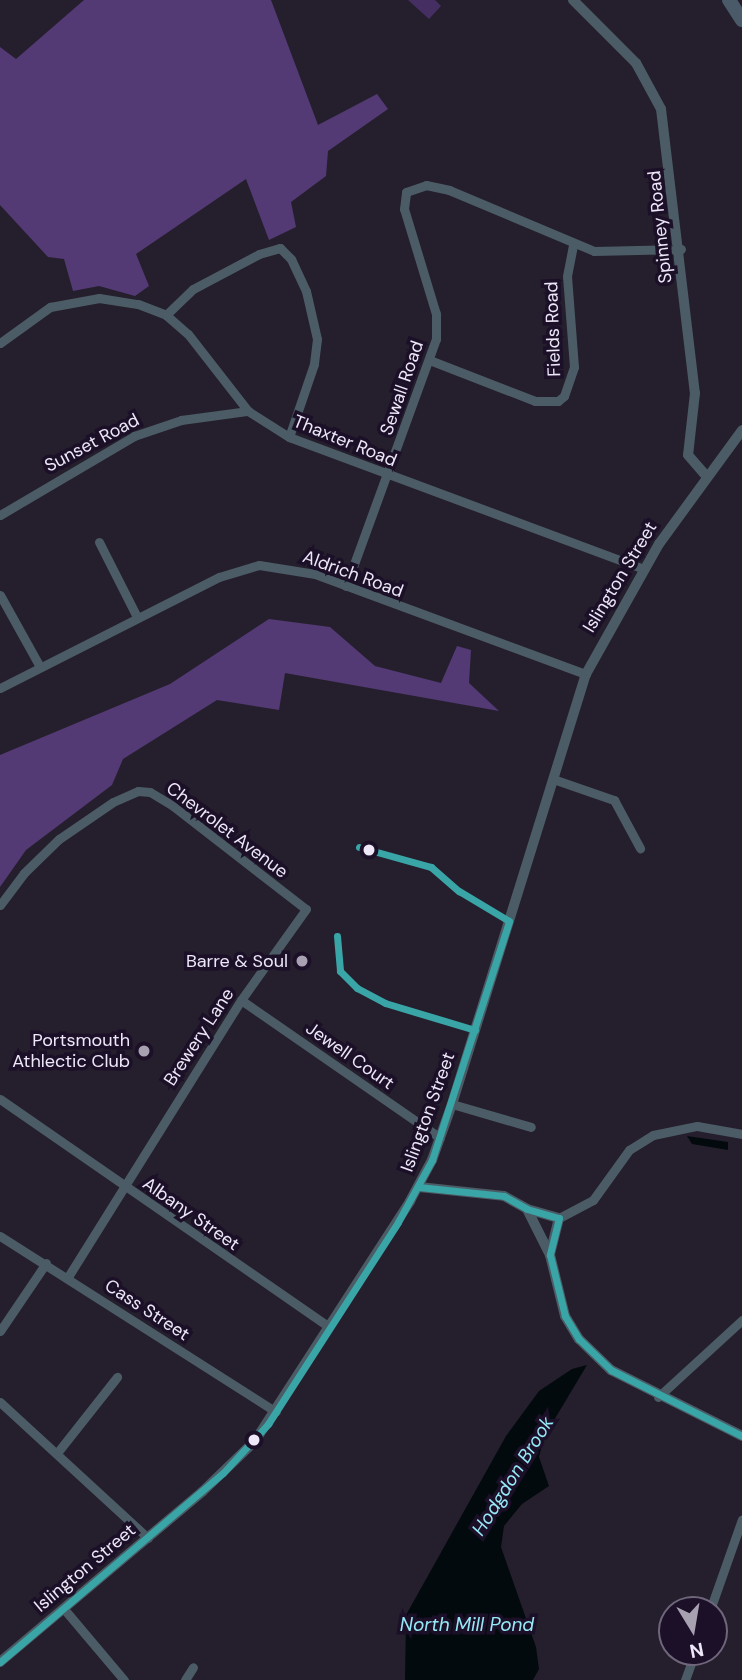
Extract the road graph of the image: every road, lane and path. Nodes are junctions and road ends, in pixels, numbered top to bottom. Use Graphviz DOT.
graph roads {
  1 [pos="573,0"];
  2 [pos="729,0"];
  3 [pos="742,20"];
  4 [pos="573,244"];
  5 [pos="681,249"];
  6 [pos="166,315"];
  7 [pos="0,342"];
  8 [pos="432,361"];
  9 [pos="247,411"];
  10 [pos="742,430"];
  11 [pos="289,436"];
  12 [pos="387,476"];
  13 [pos="706,476"];
  14 [pos="0,515"];
  15 [pos="99,542"];
  16 [pos="644,569"];
  17 [pos="346,586"];
  18 [pos="0,595"];
  19 [pos="137,617"];
  20 [pos="40,667"];
  21 [pos="586,674"];
  22 [pos="0,688"];
  23 [pos="553,779"];
  24 [pos="640,848"];
  25 [pos="0,905"];
  26 [pos="306,909"];
  27 [pos="241,1000"];
  28 [pos="0,1098"];
  29 [pos="452,1104"];
  30 [pos="531,1127"];
  31 [pos="742,1134"];
  32 [pos="440,1138"];
  33 [pos="125,1187"];
  34 [pos="419,1187"];
  35 [pos="527,1209"];
  36 [pos="559,1218"];
  37 [pos="0,1236"];
  38 [pos="550,1255"];
  39 [pos="46,1263"];
  40 [pos="68,1277"];
  41 [pos="742,1320"];
  42 [pos="329,1326"];
  43 [pos="0,1331"];
  44 [pos="117,1377"];
  45 [pos="658,1397"];
  46 [pos="0,1402"];
  47 [pos="276,1412"];
  48 [pos="742,1436"];
  49 [pos="57,1453"];
  50 [pos="742,1519"];
  51 [pos="148,1538"];
  52 [pos="715,1596"];
  53 [pos="64,1609"];
  54 [pos="0,1662"];
  55 [pos="193,1667"];
  56 [pos="124,1680"];
  57 [pos="185,1680"];
  1 -- 5 [label="street, Spinney Road"];
  2 -- 3 [label="main road"];
  4 -- 5 [label="street, Sewall Road"];
  4 -- 8 [label="street, Fields Road"];
  4 -- 8 [label="street, Sewall Road"];
  5 -- 13 [label="street, Spinney Road"];
  6 -- 7 [label="street, Thaxter Road"];
  6 -- 9 [label="street, Thaxter Road"];
  6 -- 11 [label="street"];
  8 -- 12 [label="street, Sewall Road"];
  9 -- 11 [label="street, Thaxter Road"];
  9 -- 14 [label="street, Sunset Road"];
  10 -- 13 [label="street, Islington Street"];
  11 -- 12 [label="street, Thaxter Road"];
  12 -- 16 [label="street, Thaxter Road"];
  12 -- 17 [label="street, Sewall Road"];
  13 -- 16 [label="street, Islington Street"];
  15 -- 19 [label="street"];
  16 -- 21 [label="street, Islington Street"];
  17 -- 19 [label="street, Aldrich Road"];
  17 -- 21 [label="street, Aldrich Road"];
  18 -- 20 [label="street"];
  19 -- 20 [label="street, Aldrich Road"];
  20 -- 22 [label="street, Aldrich Road"];
  21 -- 23 [label="street, Islington Street"];
  23 -- 24 [label="street"];
  23 -- 29 [label="street, Islington Street"];
  25 -- 26 [label="street, Chevrolet Avenue"];
  26 -- 27 [label="street, Brewery Lane"];
  27 -- 32 [label="street, Jewell Court"];
  27 -- 33 [label="street, Brewery Lane"];
  28 -- 33 [label="street"];
  29 -- 30 [label="street"];
  29 -- 32 [label="street, Islington Street"];
  31 -- 36 [label="street"];
  32 -- 34 [label="street, Islington Street"];
  33 -- 40 [label="street, Albany Street"];
  33 -- 42 [label="street, Albany Street"];
  34 -- 35 [label="street"];
  34 -- 42 [label="street, Islington Street"];
  35 -- 36 [label="street"];
  35 -- 38 [label="street"];
  36 -- 38 [label="street"];
  37 -- 39 [label="street, Cass Street"];
  38 -- 45 [label="street"];
  39 -- 40 [label="street, Cass Street"];
  39 -- 43 [label="street"];
  40 -- 47 [label="street, Cass Street"];
  41 -- 45 [label="street"];
  42 -- 47 [label="street, Islington Street"];
  44 -- 49 [label="street"];
  45 -- 48 [label="street"];
  46 -- 49 [label="street"];
  47 -- 51 [label="street, Islington Street"];
  49 -- 51 [label="street"];
  50 -- 52 [label="street"];
  51 -- 53 [label="street, Islington Street"];
  53 -- 54 [label="street, Islington Street"];
  53 -- 56 [label="street"];
  55 -- 57 [label="street"];
}
